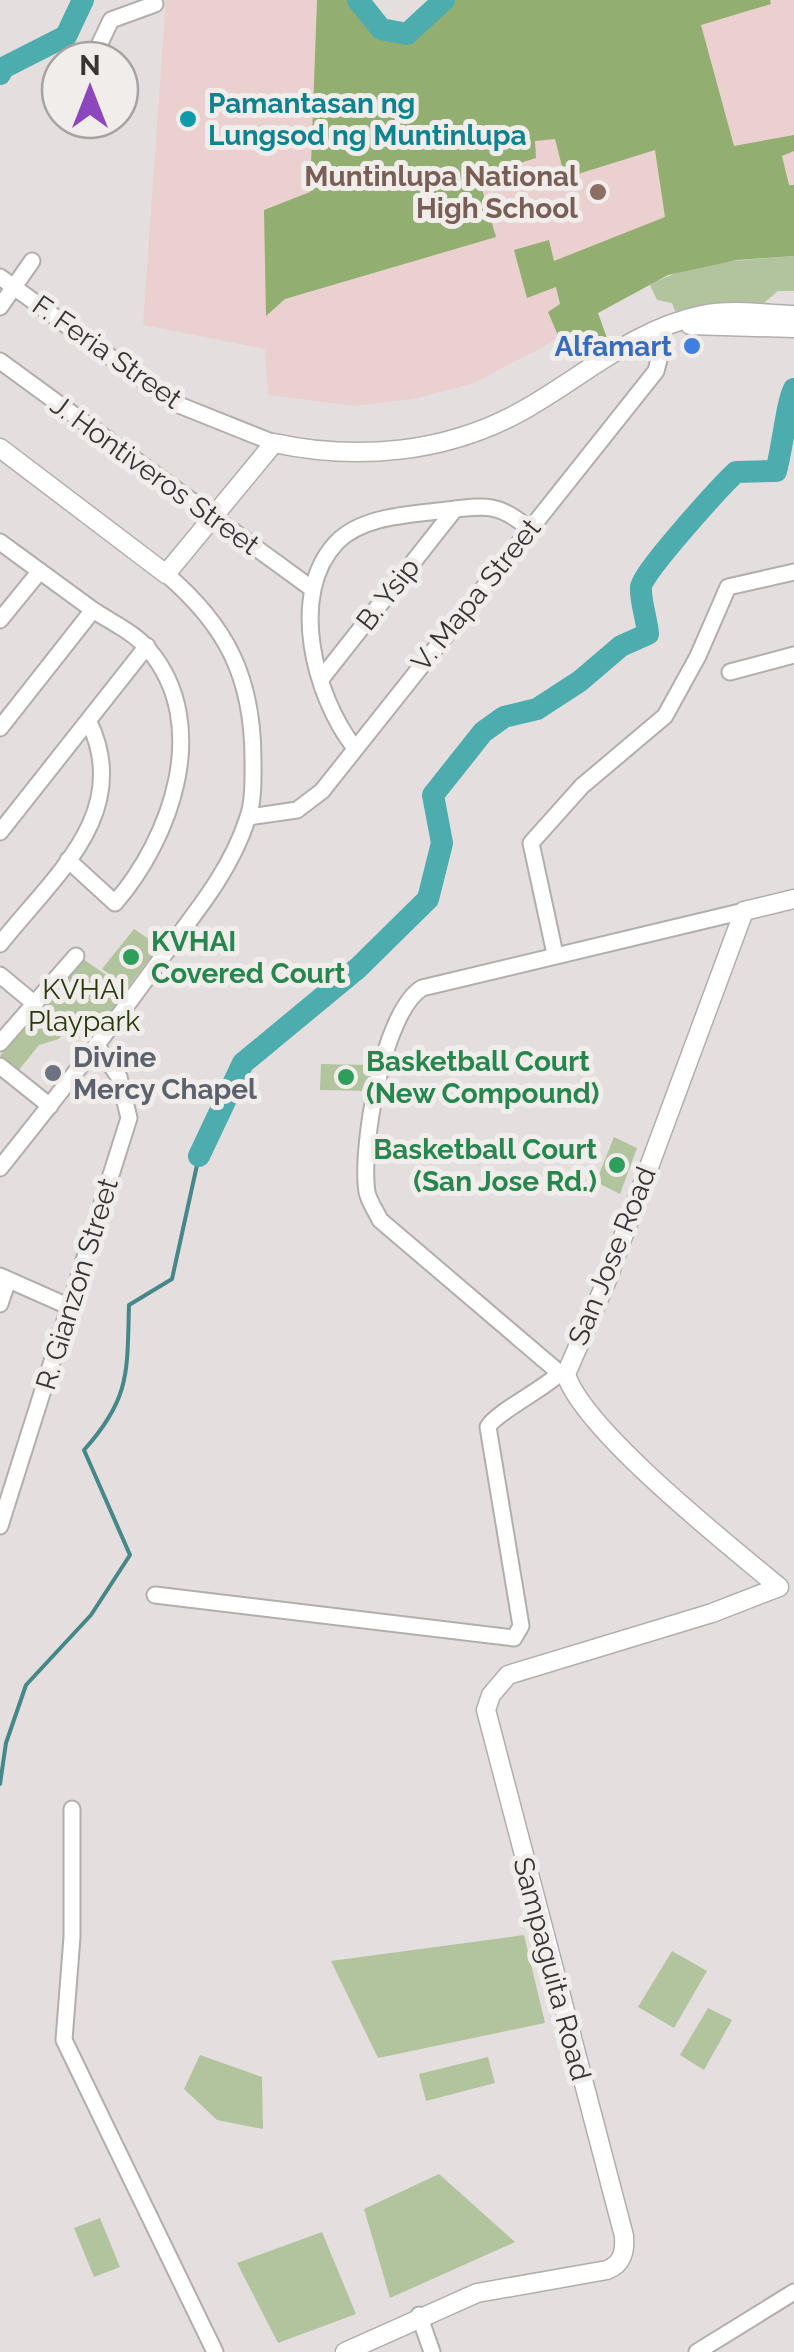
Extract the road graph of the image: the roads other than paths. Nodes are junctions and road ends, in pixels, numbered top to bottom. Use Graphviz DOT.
graph roads {
  1 [pos="155,4"];
  2 [pos="102,40"];
  3 [pos="32,261"];
  4 [pos="7,282"];
  5 [pos="0,307"];
  6 [pos="794,315"];
  7 [pos="674,325"];
  8 [pos="794,328"];
  9 [pos="654,332"];
  10 [pos="0,361"];
  11 [pos="274,443"];
  12 [pos="0,448"];
  13 [pos="455,509"];
  14 [pos="213,517"];
  15 [pos="530,529"];
  16 [pos="0,542"];
  17 [pos="40,571"];
  18 [pos="794,572"];
  19 [pos="166,574"];
  20 [pos="311,588"];
  21 [pos="94,610"];
  22 [pos="0,620"];
  23 [pos="146,646"];
  24 [pos="794,655"];
  25 [pos="730,672"];
  26 [pos="321,678"];
  27 [pos="90,722"];
  28 [pos="0,728"];
  29 [pos="354,748"];
  30 [pos="249,817"];
  31 [pos="0,832"];
  32 [pos="68,860"];
  33 [pos="794,898"];
  34 [pos="744,911"];
  35 [pos="0,944"];
  36 [pos="554,954"];
  37 [pos="76,956"];
  38 [pos="0,975"];
  39 [pos="34,1004"];
  40 [pos="0,1043"];
  41 [pos="98,1046"];
  42 [pos="0,1066"];
  43 [pos="50,1106"];
  44 [pos="0,1168"];
  45 [pos="4,1280"];
  46 [pos="0,1304"];
  47 [pos="70,1307"];
  48 [pos="564,1377"];
  49 [pos="0,1526"];
  50 [pos="779,1587"];
  51 [pos="155,1595"];
  52 [pos="72,1810"];
  53 [pos="794,2292"];
  54 [pos="419,2315"];
  55 [pos="214,2352"];
  56 [pos="345,2352"];
  57 [pos="432,2352"];
  58 [pos="697,2352"];
  1 -- 2 [label="street"];
  3 -- 4 [label="street"];
  4 -- 5 [label="street"];
  4 -- 11 [label="street, F. Feria Street"];
  6 -- 7 [label="street"];
  7 -- 8 [label="street"];
  7 -- 9 [label="street"];
  9 -- 11 [label="street"];
  9 -- 15 [label="street, V. Mapa Street"];
  10 -- 14 [label="street, J. Hontiveros Street"];
  11 -- 14 [label="street"];
  12 -- 19 [label="street"];
  13 -- 15 [label="street"];
  13 -- 20 [label="street"];
  13 -- 26 [label="street, B. Ysip"];
  14 -- 19 [label="street"];
  14 -- 20 [label="street, J. Hontiveros Street"];
  15 -- 29 [label="street, V. Mapa Street"];
  16 -- 17 [label="street"];
  17 -- 21 [label="street"];
  17 -- 22 [label="street"];
  18 -- 36 [label="street"];
  19 -- 30 [label="street"];
  20 -- 26 [label="street"];
  21 -- 23 [label="street"];
  21 -- 28 [label="street"];
  23 -- 27 [label="street"];
  23 -- 32 [label="street"];
  24 -- 25 [label="street"];
  26 -- 29 [label="street"];
  27 -- 31 [label="street"];
  27 -- 32 [label="street"];
  29 -- 30 [label="street, V. Mapa Street"];
  30 -- 41 [label="street"];
  32 -- 35 [label="street"];
  33 -- 34 [label="street"];
  34 -- 36 [label="street"];
  34 -- 48 [label="street, San Jose Road"];
  36 -- 48 [label="street"];
  37 -- 39 [label="street"];
  38 -- 39 [label="street"];
  39 -- 40 [label="street"];
  41 -- 43 [label="street"];
  41 -- 47 [label="street, R. Gianzon Street"];
  42 -- 43 [label="street"];
  43 -- 44 [label="street"];
  45 -- 46 [label="street"];
  45 -- 47 [label="street"];
  47 -- 49 [label="street, R. Gianzon Street"];
  48 -- 50 [label="street, San Jose Road"];
  48 -- 51 [label="street"];
  50 -- 54 [label="street, Sampaguita Road"];
  52 -- 55 [label="street"];
  53 -- 58 [label="street"];
  54 -- 56 [label="street, Sampaguita Road"];
  54 -- 57 [label="street"];
}
